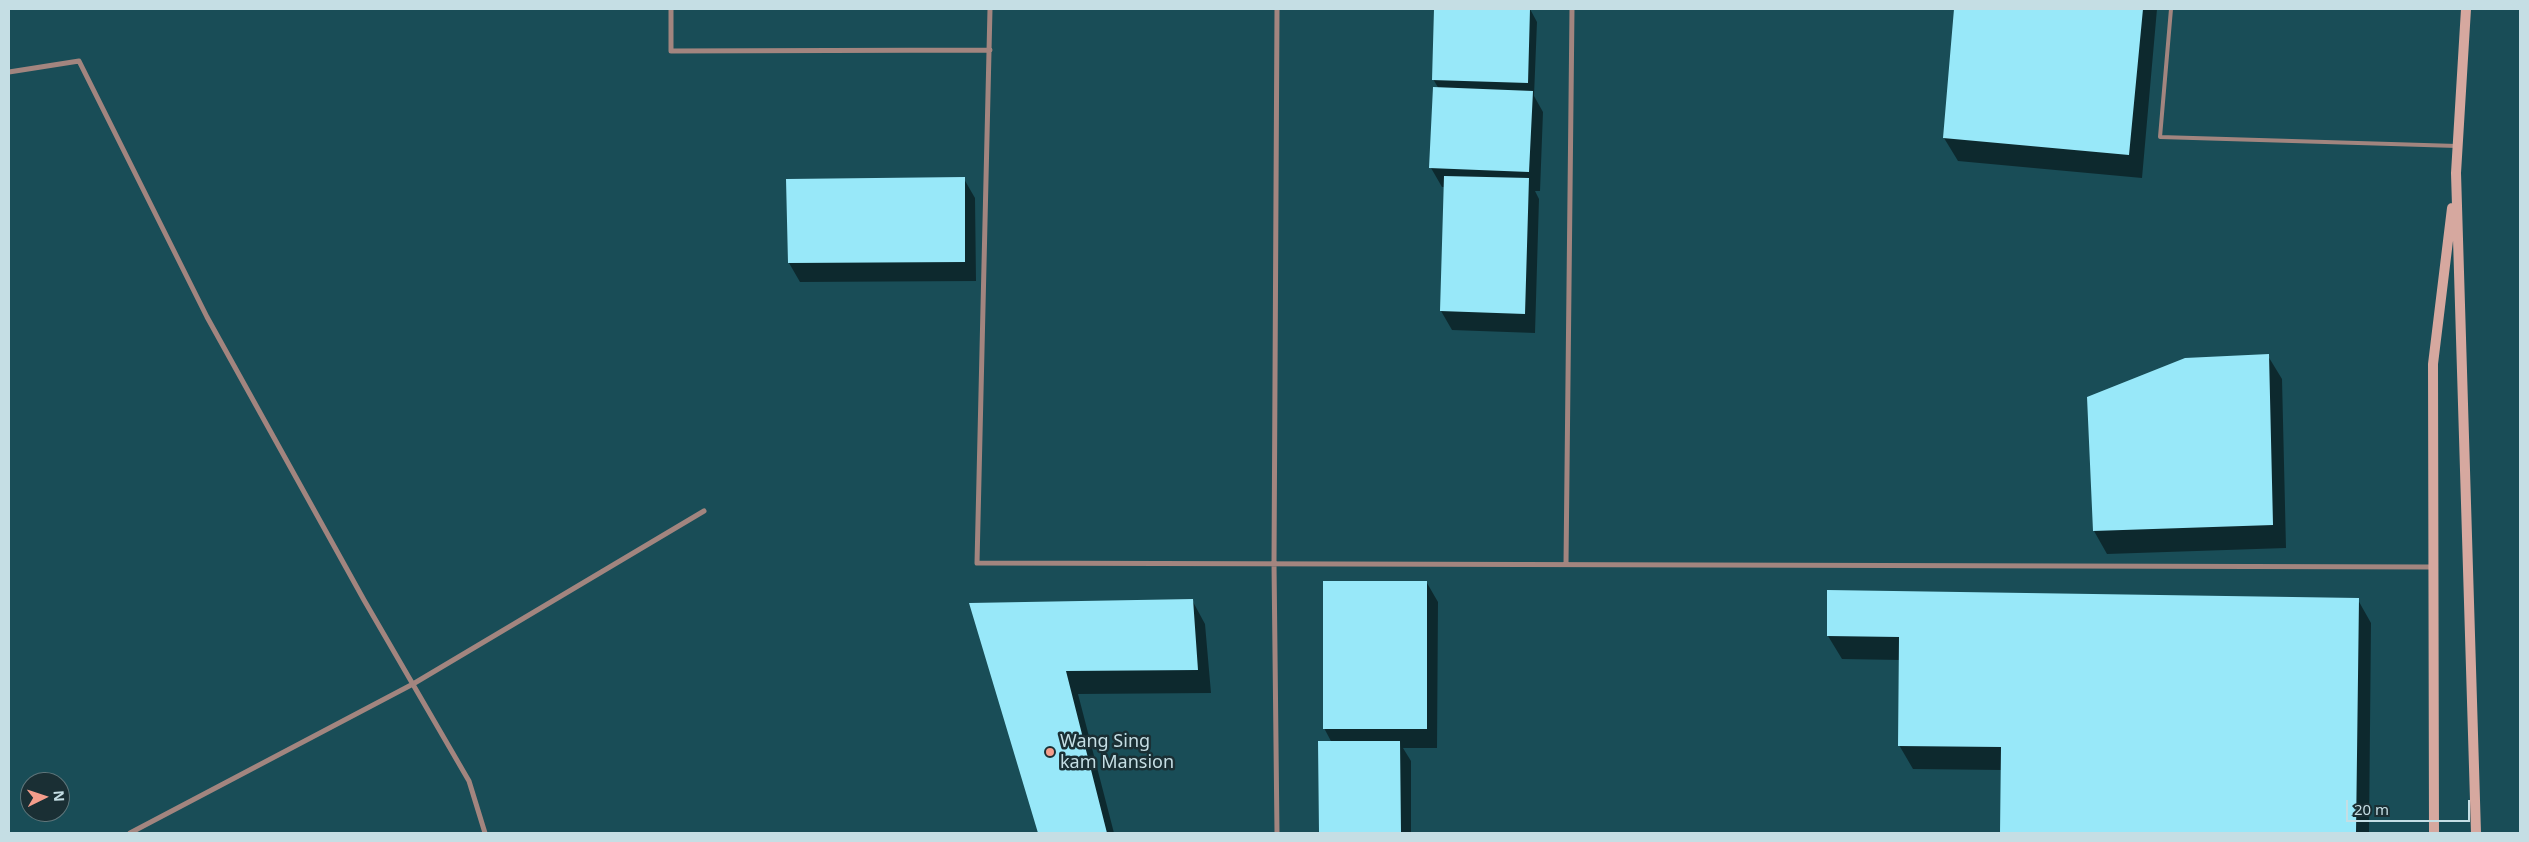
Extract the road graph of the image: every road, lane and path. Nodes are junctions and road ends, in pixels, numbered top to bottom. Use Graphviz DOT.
graph roads {
  1 [pos="671,9"];
  2 [pos="990,9"];
  3 [pos="1276,9"];
  4 [pos="1572,9"];
  5 [pos="2171,9"];
  6 [pos="2466,9"];
  7 [pos="990,50"];
  8 [pos="9,72"];
  9 [pos="2459,146"];
  10 [pos="2456,173"];
  11 [pos="704,512"];
  12 [pos="1274,563"];
  13 [pos="1566,564"];
  14 [pos="2432,567"];
  15 [pos="413,684"];
  16 [pos="130,833"];
  17 [pos="485,833"];
  18 [pos="1277,833"];
  19 [pos="2434,833"];
  20 [pos="2476,833"];
  1 -- 7 [label="street"];
  2 -- 7 [label="street"];
  3 -- 12 [label="street"];
  4 -- 13 [label="street"];
  5 -- 9 [label="lane"];
  6 -- 9 [label="main road"];
  7 -- 12 [label="street"];
  8 -- 15 [label="street"];
  9 -- 10 [label="main road"];
  10 -- 14 [label="main road"];
  10 -- 20 [label="main road"];
  11 -- 15 [label="street"];
  12 -- 13 [label="street"];
  12 -- 18 [label="street"];
  13 -- 14 [label="street"];
  14 -- 19 [label="main road"];
  15 -- 16 [label="street"];
  15 -- 17 [label="street"];
}
